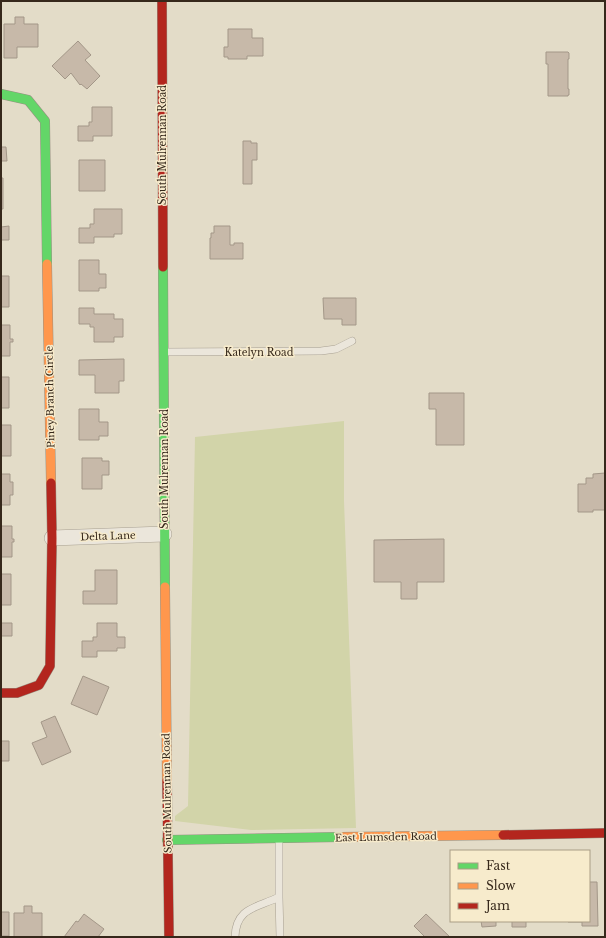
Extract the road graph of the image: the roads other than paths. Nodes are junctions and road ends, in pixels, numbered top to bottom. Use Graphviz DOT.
graph roads {
  1 [pos="162,1"];
  2 [pos="1,94"];
  3 [pos="352,341"];
  4 [pos="163,352"];
  5 [pos="164,534"];
  6 [pos="52,538"];
  7 [pos="1,693"];
  8 [pos="605,833"];
  9 [pos="280,838"];
  10 [pos="167,840"];
  11 [pos="279,897"];
  12 [pos="169,937"];
  13 [pos="235,937"];
  14 [pos="280,937"];
  1 -- 4 [label="street, South Mulrennan Road"];
  2 -- 6 [label="street, Piney Branch Circle"];
  3 -- 4 [label="lane, Katelyn Road"];
  4 -- 5 [label="street, South Mulrennan Road"];
  5 -- 6 [label="street, Delta Lane"];
  5 -- 10 [label="street, South Mulrennan Road"];
  6 -- 7 [label="street, Piney Branch Circle"];
  8 -- 9 [label="street, East Lumsden Road"];
  9 -- 10 [label="street, East Lumsden Road"];
  9 -- 11 [label="lane"];
  10 -- 12 [label="street, South Mulrennan Road"];
  11 -- 13 [label="lane"];
  11 -- 14 [label="lane"];
}
